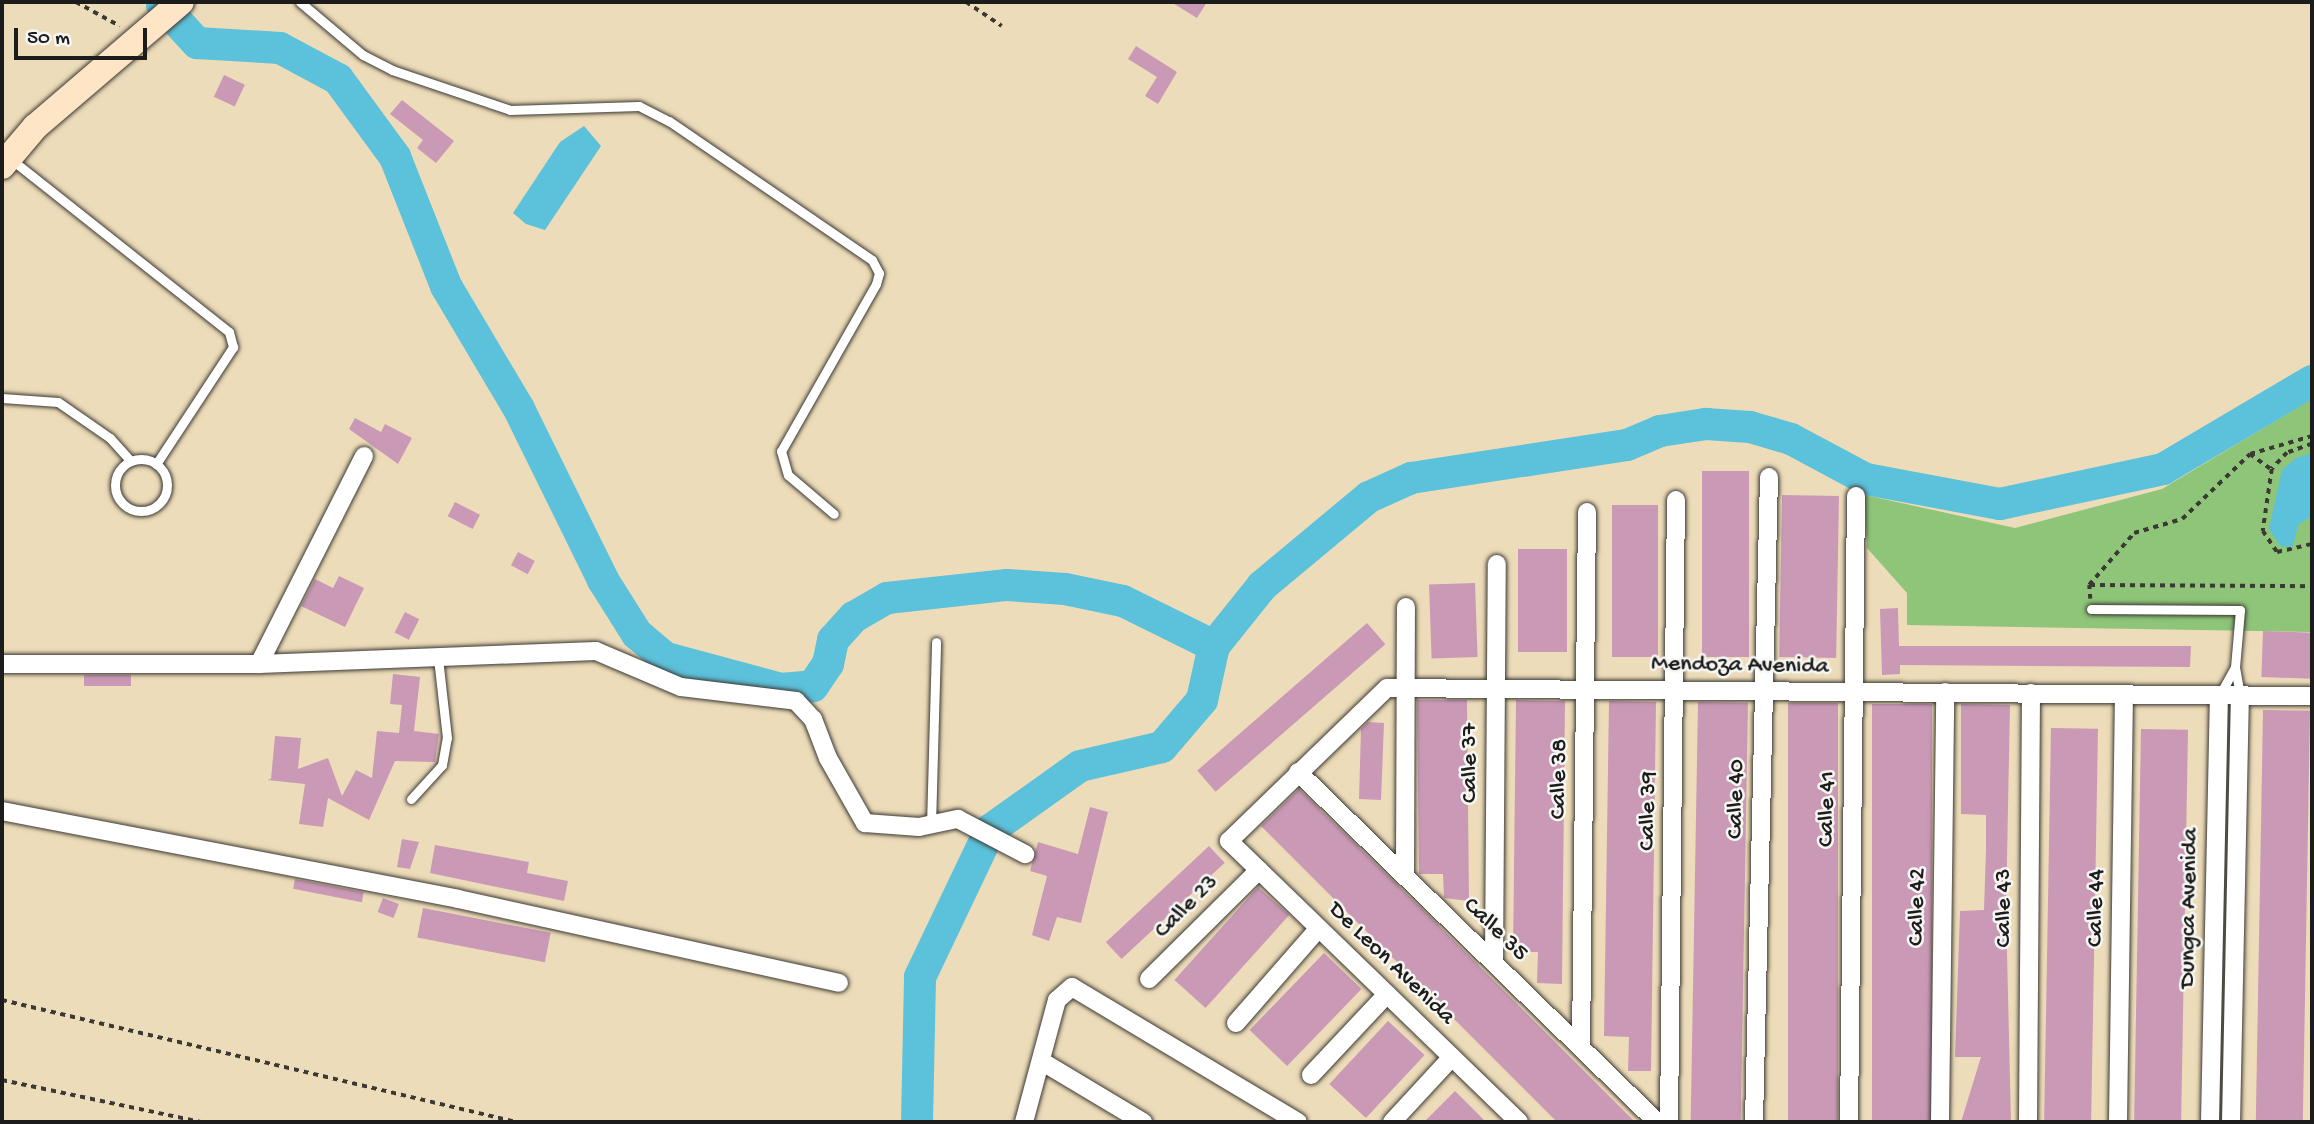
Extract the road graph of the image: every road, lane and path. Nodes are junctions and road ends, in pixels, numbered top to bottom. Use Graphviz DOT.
graph roads {
  1 [pos="76,2"];
  2 [pos="181,2"];
  3 [pos="300,2"];
  4 [pos="966,2"];
  5 [pos="1002,26"];
  6 [pos="149,33"];
  7 [pos="5,162"];
  8 [pos="2,398"];
  9 [pos="2312,436"];
  10 [pos="2312,444"];
  11 [pos="2250,454"];
  12 [pos="364,456"];
  13 [pos="131,461"];
  14 [pos="156,464"];
  15 [pos="2272,469"];
  16 [pos="1769,477"];
  17 [pos="1856,496"];
  18 [pos="1676,500"];
  19 [pos="1587,512"];
  20 [pos="834,514"];
  21 [pos="2312,544"];
  22 [pos="1497,564"];
  23 [pos="2089,585"];
  24 [pos="2312,586"];
  25 [pos="1406,607"];
  26 [pos="2091,609"];
  27 [pos="936,642"];
  28 [pos="438,658"];
  29 [pos="2,664"];
  30 [pos="259,664"];
  31 [pos="2235,667"];
  32 [pos="1405,687"];
  33 [pos="1496,688"];
  34 [pos="1585,689"];
  35 [pos="1675,690"];
  36 [pos="1765,691"];
  37 [pos="1854,692"];
  38 [pos="1945,692"];
  39 [pos="2031,694"];
  40 [pos="2124,694"];
  41 [pos="2219,695"];
  42 [pos="2240,696"];
  43 [pos="2312,696"];
  44 [pos="1298,772"];
  45 [pos="411,799"];
  46 [pos="2,811"];
  47 [pos="931,825"];
  48 [pos="1229,841"];
  49 [pos="1026,854"];
  50 [pos="1259,870"];
  51 [pos="1405,876"];
  52 [pos="1318,929"];
  53 [pos="1494,962"];
  54 [pos="1149,979"];
  55 [pos="839,983"];
  56 [pos="1387,994"];
  57 [pos="2,1000"];
  58 [pos="1236,1023"];
  59 [pos="1581,1047"];
  60 [pos="1451,1057"];
  61 [pos="1041,1061"];
  62 [pos="1311,1075"];
  63 [pos="2,1080"];
  64 [pos="1515,1121"];
  65 [pos="201,1122"];
  66 [pos="516,1122"];
  67 [pos="1024,1122"];
  68 [pos="1143,1122"];
  69 [pos="1298,1122"];
  70 [pos="1392,1122"];
  71 [pos="1657,1122"];
  72 [pos="1669,1122"];
  73 [pos="1754,1122"];
  74 [pos="1849,1122"];
  75 [pos="1940,1122"];
  76 [pos="2028,1122"];
  77 [pos="2118,1122"];
  78 [pos="2210,1122"];
  79 [pos="2231,1122"];
  1 -- 6 [label="path"];
  2 -- 6 [label="street"];
  3 -- 20 [label="lane"];
  4 -- 5 [label="path"];
  6 -- 7 [label="street"];
  7 -- 14 [label="lane"];
  8 -- 13 [label="lane"];
  9 -- 11 [label="path"];
  10 -- 15 [label="path"];
  11 -- 15 [label="path"];
  11 -- 23 [label="path"];
  12 -- 30 [label="street"];
  13 -- 14 [label="lane"];
  13 -- 14 [label="lane"];
  15 -- 21 [label="path"];
  16 -- 36 [label="street, Calle 40"];
  17 -- 37 [label="street, Calle 41"];
  18 -- 35 [label="street, Calle 39"];
  19 -- 34 [label="street, Calle 38"];
  22 -- 33 [label="street, Calle 37"];
  23 -- 24 [label="path"];
  23 -- 26 [label="path"];
  25 -- 32 [label="street"];
  26 -- 31 [label="lane"];
  27 -- 47 [label="lane"];
  28 -- 30 [label="street"];
  28 -- 45 [label="lane"];
  28 -- 47 [label="street"];
  29 -- 30 [label="street"];
  31 -- 41 [label="lane"];
  31 -- 42 [label="lane"];
  32 -- 33 [label="street, Mendoza Avenida"];
  32 -- 44 [label="street, Mendoza Avenida"];
  32 -- 51 [label="street"];
  33 -- 34 [label="street, Mendoza Avenida"];
  33 -- 53 [label="street, Calle 37"];
  34 -- 35 [label="street, Mendoza Avenida"];
  34 -- 59 [label="street, Calle 38"];
  35 -- 36 [label="street, Mendoza Avenida"];
  35 -- 72 [label="street, Calle 39"];
  36 -- 37 [label="street, Mendoza Avenida"];
  36 -- 73 [label="street, Calle 40"];
  37 -- 38 [label="street, Mendoza Avenida"];
  37 -- 74 [label="street, Calle 41"];
  38 -- 39 [label="street, Mendoza Avenida"];
  38 -- 75 [label="street, Calle 42"];
  39 -- 40 [label="street, Mendoza Avenida"];
  39 -- 76 [label="street, Calle 43"];
  40 -- 41 [label="street, Mendoza Avenida"];
  40 -- 77 [label="street, Calle 44"];
  41 -- 42 [label="street, Mendoza Avenida"];
  41 -- 78 [label="street, Dungca Avenida"];
  42 -- 43 [label="street, Mendoza Avenida"];
  42 -- 79 [label="street, Dungca Avenida"];
  44 -- 48 [label="street, Mendoza Avenida"];
  44 -- 51 [label="street, Calle 35"];
  46 -- 55 [label="street"];
  47 -- 49 [label="street"];
  48 -- 50 [label="street, De Leon Avenida"];
  50 -- 52 [label="street, De Leon Avenida"];
  50 -- 54 [label="street, Calle 23"];
  51 -- 53 [label="street, Calle 35"];
  52 -- 56 [label="street, De Leon Avenida"];
  52 -- 58 [label="street"];
  53 -- 59 [label="street, Calle 35"];
  56 -- 60 [label="street, De Leon Avenida"];
  56 -- 62 [label="street"];
  57 -- 66 [label="path"];
  59 -- 71 [label="street, Calle 35"];
  60 -- 64 [label="street, De Leon Avenida"];
  60 -- 70 [label="street"];
  61 -- 67 [label="street"];
  61 -- 68 [label="street"];
  61 -- 69 [label="street"];
  63 -- 65 [label="path"];
}
